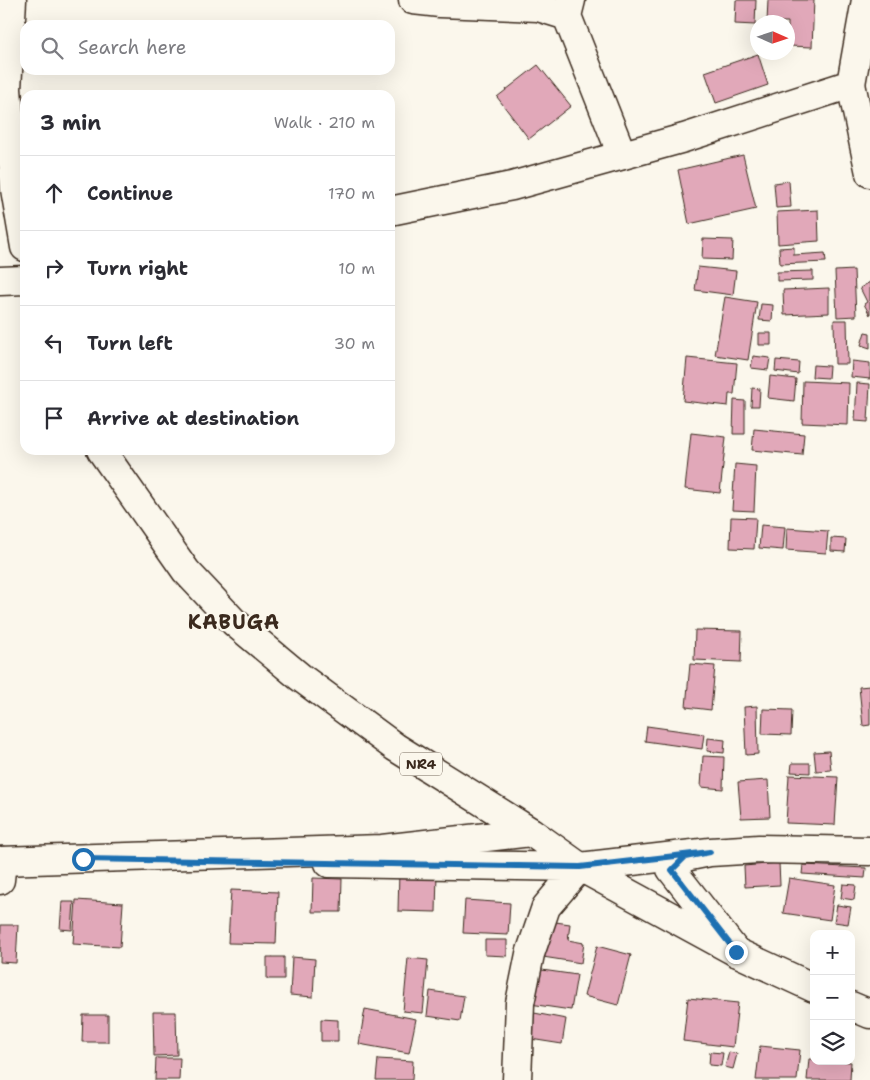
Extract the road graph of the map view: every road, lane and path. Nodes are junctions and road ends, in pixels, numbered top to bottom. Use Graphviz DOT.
graph roads {
  1 [pos="12,0"];
  2 [pos="413,0"];
  3 [pos="866,0"];
  4 [pos="569,8"];
  5 [pos="851,84"];
  6 [pos="622,155"];
  7 [pos="870,173"];
  8 [pos="395,210"];
  9 [pos="20,218"];
  10 [pos="20,280"];
  11 [pos="0,281"];
  12 [pos="105,455"];
  13 [pos="530,832"];
  14 [pos="870,850"];
  15 [pos="710,852"];
  16 [pos="83,859"];
  17 [pos="1,867"];
  18 [pos="580,867"];
  19 [pos="736,952"];
  20 [pos="810,986"];
  21 [pos="855,1008"];
  22 [pos="870,1014"];
  23 [pos="517,1080"];
  1 -- 9 [label="main road"];
  2 -- 4 [label="main road"];
  3 -- 5 [label="main road"];
  4 -- 6 [label="main road"];
  5 -- 6 [label="main road"];
  5 -- 7 [label="main road"];
  6 -- 8 [label="main road"];
  10 -- 11 [label="main road"];
  12 -- 13 [label="main road, NR4"];
  13 -- 16 [label="main road"];
  13 -- 18 [label="main road, NR4"];
  14 -- 15 [label="main road"];
  15 -- 18 [label="main road"];
  15 -- 19 [label="main road"];
  16 -- 17 [label="main road"];
  16 -- 18 [label="main road"];
  18 -- 19 [label="main road, NR4"];
  18 -- 23 [label="main road"];
  19 -- 20 [label="main road, NR4"];
  21 -- 22 [label="main road"];
}
